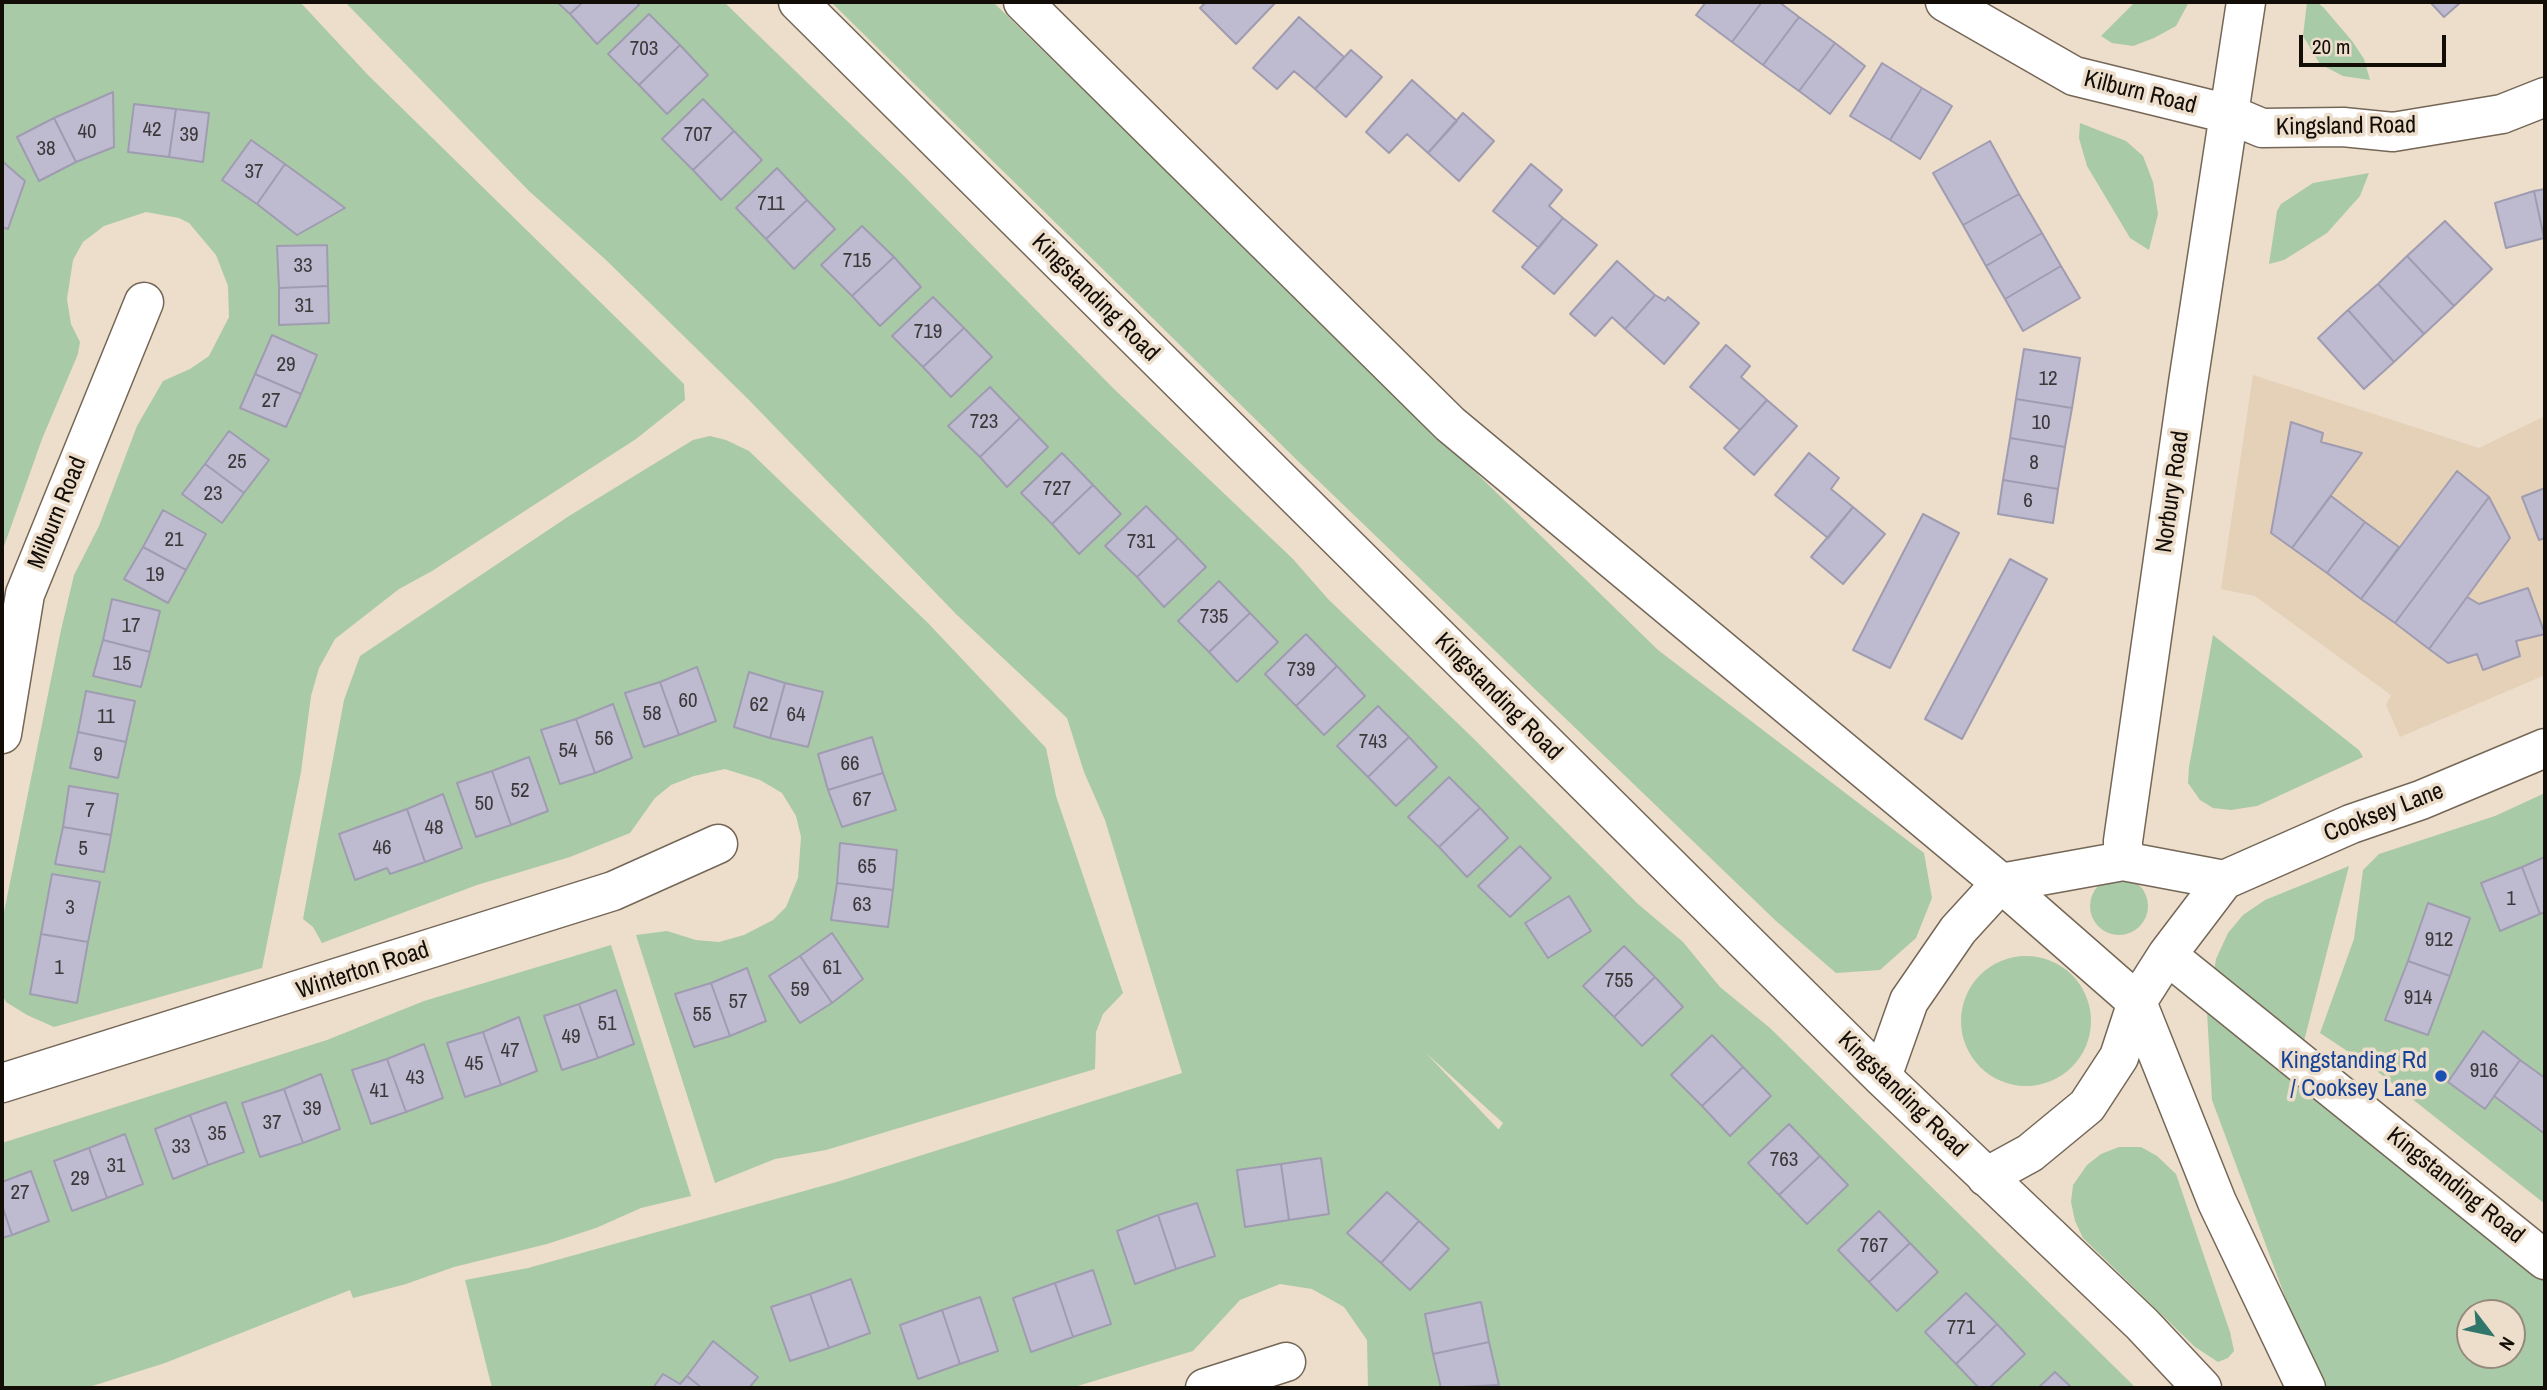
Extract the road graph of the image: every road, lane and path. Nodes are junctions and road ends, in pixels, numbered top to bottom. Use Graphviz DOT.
graph roads {
  1 [pos="799,2"];
  2 [pos="1023,2"];
  3 [pos="1945,2"];
  4 [pos="2246,2"];
  5 [pos="2545,97"];
  6 [pos="2229,114"];
  7 [pos="144,302"];
  8 [pos="2,734"];
  9 [pos="2545,748"];
  10 [pos="718,844"];
  11 [pos="2123,861"];
  12 [pos="2224,880"];
  13 [pos="2001,883"];
  14 [pos="2167,955"];
  15 [pos="2137,1002"];
  16 [pos="1882,1077"];
  17 [pos="2,1083"];
  18 [pos="1986,1177"];
  19 [pos="2545,1260"];
  20 [pos="1286,1362"];
  21 [pos="1205,1388"];
  22 [pos="2202,1388"];
  23 [pos="2306,1388"];
  1 -- 16 [label="main road, Kingstanding Road"];
  2 -- 13 [label="main road"];
  3 -- 6 [label="main road, Kilburn Road"];
  4 -- 6 [label="main road, Norbury Road"];
  5 -- 6 [label="main road, Kingsland Road"];
  6 -- 11 [label="main road, Norbury Road"];
  7 -- 8 [label="main road, Milburn Road"];
  9 -- 12 [label="main road, Cooksey Lane"];
  10 -- 17 [label="main road, Winterton Road"];
  11 -- 12 [label="main road"];
  11 -- 13 [label="main road"];
  12 -- 14 [label="main road, Cooksey Lane"];
  13 -- 15 [label="main road"];
  13 -- 16 [label="main road"];
  14 -- 15 [label="main road, Cooksey Lane"];
  14 -- 19 [label="main road, Kingstanding Road"];
  15 -- 18 [label="main road, Cooksey Lane"];
  15 -- 23 [label="main road"];
  16 -- 18 [label="main road, Kingstanding Road"];
  18 -- 22 [label="main road, Kingstanding Road"];
  20 -- 21 [label="main road"];
}
